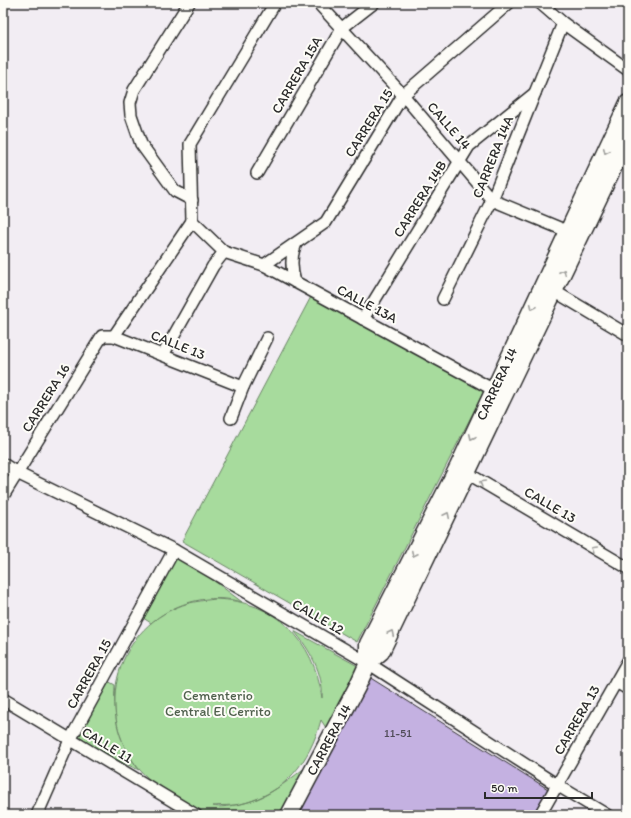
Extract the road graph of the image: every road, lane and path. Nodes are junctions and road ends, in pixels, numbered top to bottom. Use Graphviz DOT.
graph roads {
  1 [pos="189,3"];
  2 [pos="275,3"];
  3 [pos="318,3"];
  4 [pos="374,3"];
  5 [pos="509,3"];
  6 [pos="540,3"];
  7 [pos="563,23"];
  8 [pos="342,28"];
  9 [pos="628,70"];
  10 [pos="536,92"];
  11 [pos="402,95"];
  12 [pos="628,103"];
  13 [pos="625,137"];
  14 [pos="460,162"];
  15 [pos="257,172"];
  16 [pos="192,200"];
  17 [pos="492,200"];
  18 [pos="192,221"];
  19 [pos="574,234"];
  20 [pos="296,243"];
  21 [pos="224,252"];
  22 [pos="264,265"];
  23 [pos="295,282"];
  24 [pos="549,288"];
  25 [pos="443,299"];
  26 [pos="363,319"];
  27 [pos="628,335"];
  28 [pos="102,336"];
  29 [pos="114,336"];
  30 [pos="267,338"];
  31 [pos="163,355"];
  32 [pos="243,387"];
  33 [pos="494,390"];
  34 [pos="231,418"];
  35 [pos="3,464"];
  36 [pos="463,471"];
  37 [pos="17,473"];
  38 [pos="3,496"];
  39 [pos="174,550"];
  40 [pos="628,568"];
  41 [pos="628,661"];
  42 [pos="368,663"];
  43 [pos="616,682"];
  44 [pos="628,689"];
  45 [pos="3,699"];
  46 [pos="70,740"];
  47 [pos="557,785"];
  48 [pos="37,815"];
  49 [pos="196,815"];
  50 [pos="289,815"];
  51 [pos="540,815"];
  52 [pos="607,815"];
  1 -- 16 [label="street"];
  2 -- 16 [label="street"];
  3 -- 8 [label="street, CALLE 14"];
  4 -- 8 [label="street, CARRERA 15A"];
  5 -- 11 [label="street, CARRERA 15"];
  6 -- 7 [label="street"];
  7 -- 9 [label="street"];
  7 -- 10 [label="street, CARRERA 14A"];
  8 -- 11 [label="street, CALLE 14"];
  8 -- 15 [label="street, CARRERA 15A"];
  10 -- 14 [label="street, CARRERA 14B"];
  10 -- 17 [label="street, CARRERA 14A"];
  11 -- 14 [label="street, CALLE 14"];
  11 -- 20 [label="street, CARRERA 15"];
  12 -- 13 [label="street, CARRERA 14"];
  13 -- 19 [label="street, CARRERA 14"];
  14 -- 17 [label="street, CALLE 14"];
  14 -- 26 [label="street, CARRERA 14B"];
  16 -- 18 [label="street"];
  17 -- 19 [label="street, CALLE 14"];
  17 -- 25 [label="street, CARRERA 14A"];
  18 -- 21 [label="street"];
  18 -- 29 [label="street"];
  19 -- 24 [label="street, CARRERA 14"];
  20 -- 22 [label="street, CARRERA 15"];
  20 -- 23 [label="street"];
  21 -- 22 [label="street, CALLE 13A"];
  21 -- 31 [label="street"];
  22 -- 23 [label="street, CALLE 13A"];
  23 -- 26 [label="street, CALLE 13A"];
  24 -- 27 [label="street"];
  24 -- 33 [label="street, CARRERA 14, one-way"];
  24 -- 36 [label="street, CARRERA 14"];
  26 -- 33 [label="street, CALLE 13A"];
  28 -- 29 [label="street, CALLE 13"];
  28 -- 37 [label="street, CARRERA 16"];
  29 -- 31 [label="street, CALLE 13"];
  30 -- 32 [label="street"];
  31 -- 32 [label="street, CALLE 13"];
  32 -- 34 [label="street"];
  33 -- 36 [label="street, CARRERA 14, one-way"];
  35 -- 37 [label="street, CALLE 12"];
  40 -- 36 [label="street, CALLE 13, one-way"];
  36 -- 42 [label="street, CARRERA 14"];
  37 -- 38 [label="street, CARRERA 16"];
  37 -- 39 [label="street, CALLE 12"];
  39 -- 42 [label="street, CALLE 12"];
  39 -- 46 [label="street, CARRERA 15"];
  41 -- 43 [label="street, CARRERA 13"];
  42 -- 47 [label="street, CALLE 12"];
  42 -- 50 [label="street, CARRERA 14"];
  43 -- 44 [label="street"];
  43 -- 47 [label="street, CARRERA 13"];
  45 -- 46 [label="street, CALLE 11"];
  46 -- 48 [label="street, CARRERA 15"];
  46 -- 49 [label="street, CALLE 11"];
  47 -- 51 [label="street, CARRERA 13"];
  47 -- 52 [label="street, CALLE 12"];
}
